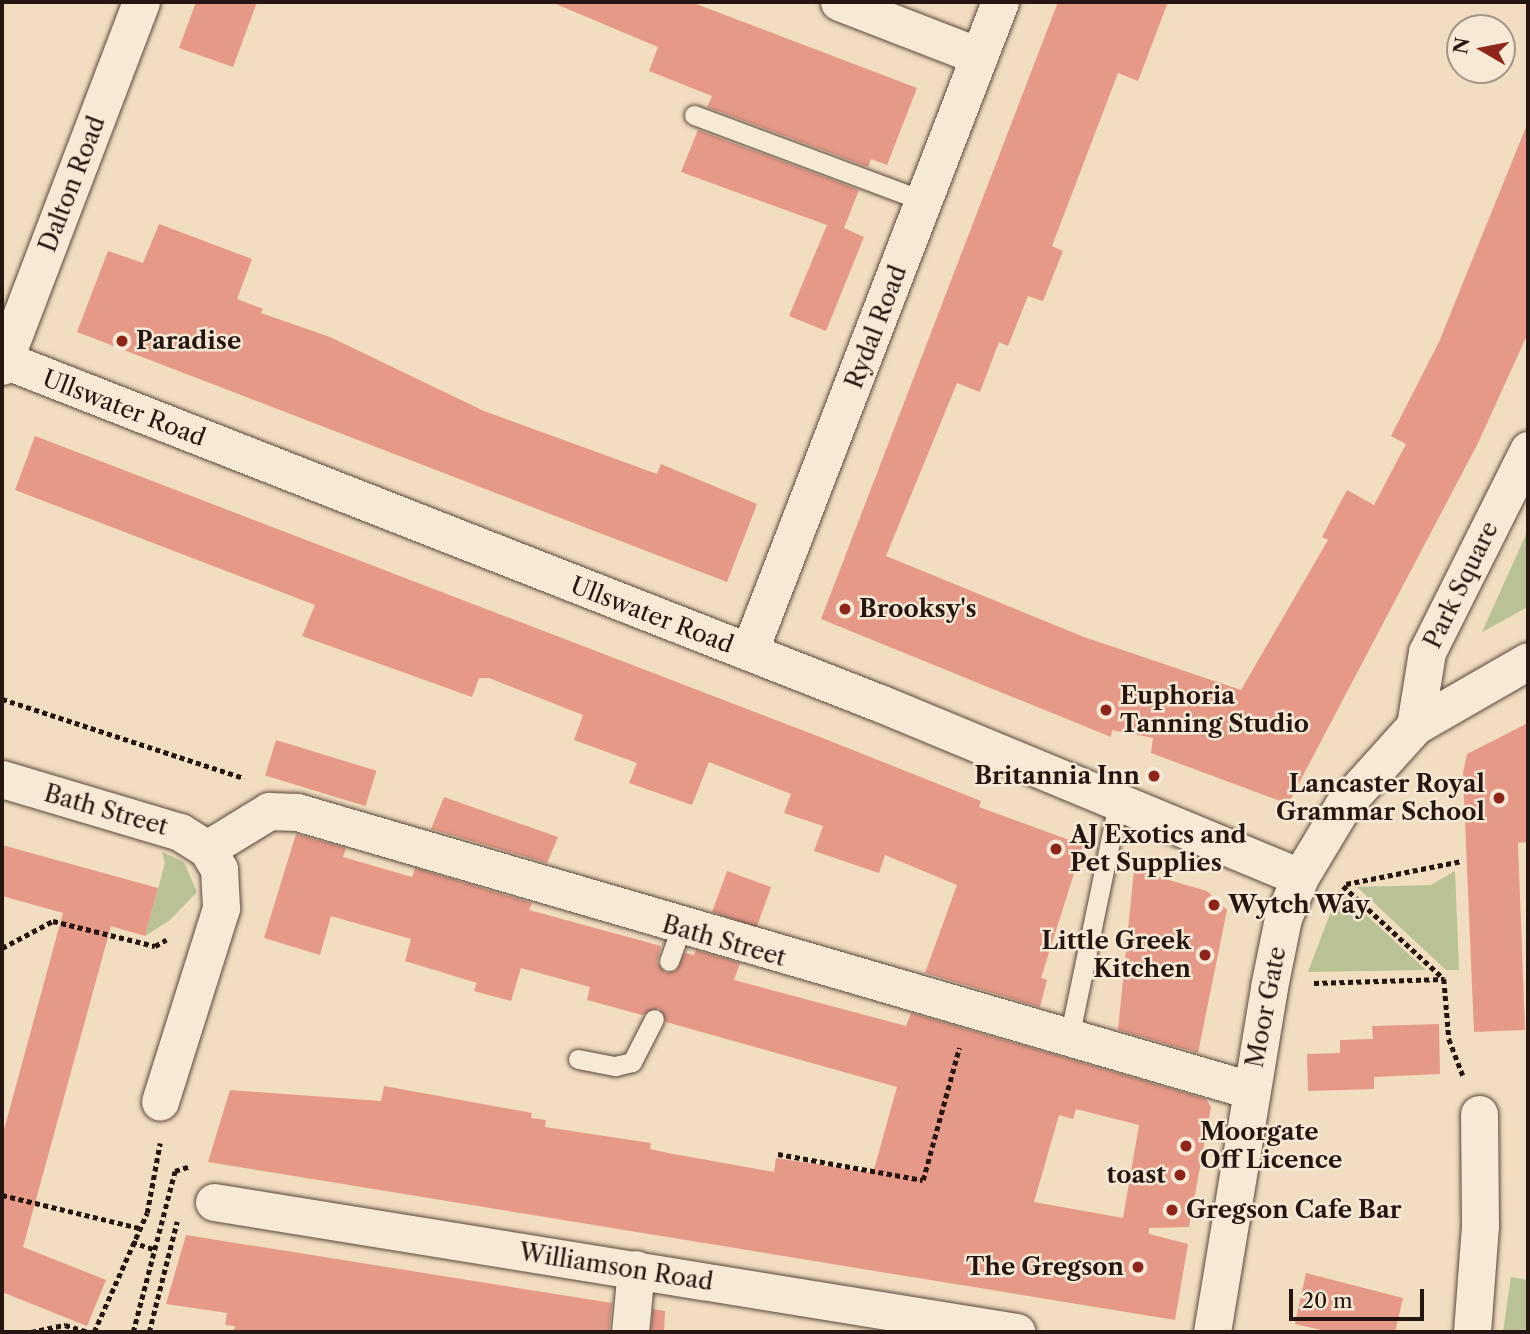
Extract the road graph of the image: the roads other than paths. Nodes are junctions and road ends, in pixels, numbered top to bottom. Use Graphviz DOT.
graph roads {
  1 [pos="141,2"];
  2 [pos="839,2"];
  3 [pos="1000,2"];
  4 [pos="979,56"];
  5 [pos="694,115"];
  6 [pos="923,201"];
  7 [pos="3,362"];
  8 [pos="1528,450"];
  9 [pos="749,652"];
  10 [pos="1528,661"];
  11 [pos="1415,726"];
  12 [pos="2,779"];
  13 [pos="1118,803"];
  14 [pos="207,849"];
  15 [pos="1300,877"];
  16 [pos="654,1019"];
  17 [pos="1069,1038"];
  18 [pos="578,1059"];
  19 [pos="1250,1090"];
  20 [pos="160,1102"];
  21 [pos="1479,1114"];
  22 [pos="201,1191"];
  23 [pos="636,1269"];
  24 [pos="897,1322"];
  25 [pos="630,1332"];
  26 [pos="1017,1332"];
  27 [pos="1212,1332"];
  28 [pos="1472,1332"];
  1 -- 7 [label="street, Dalton Road"];
  2 -- 4 [label="street"];
  3 -- 4 [label="street, Rydal Road"];
  4 -- 6 [label="street, Rydal Road"];
  5 -- 6 [label="lane"];
  6 -- 9 [label="street, Rydal Road"];
  7 -- 9 [label="street, Ullswater Road"];
  8 -- 11 [label="street, Park Square"];
  9 -- 13 [label="street, Ullswater Road"];
  10 -- 11 [label="street, Moor Gate"];
  11 -- 15 [label="street, Moor Gate"];
  12 -- 14 [label="street, Bath Street"];
  13 -- 15 [label="street, Ullswater Road"];
  13 -- 17 [label="lane"];
  14 -- 17 [label="street, Bath Street"];
  14 -- 20 [label="street"];
  15 -- 19 [label="street, Moor Gate"];
  16 -- 18 [label="lane"];
  17 -- 19 [label="street, Bath Street"];
  19 -- 27 [label="street, Moor Gate"];
  21 -- 28 [label="street"];
  22 -- 23 [label="street, Williamson Road"];
  23 -- 24 [label="street, Williamson Road"];
  23 -- 25 [label="street"];
  24 -- 26 [label="street, Williamson Road"];
}
